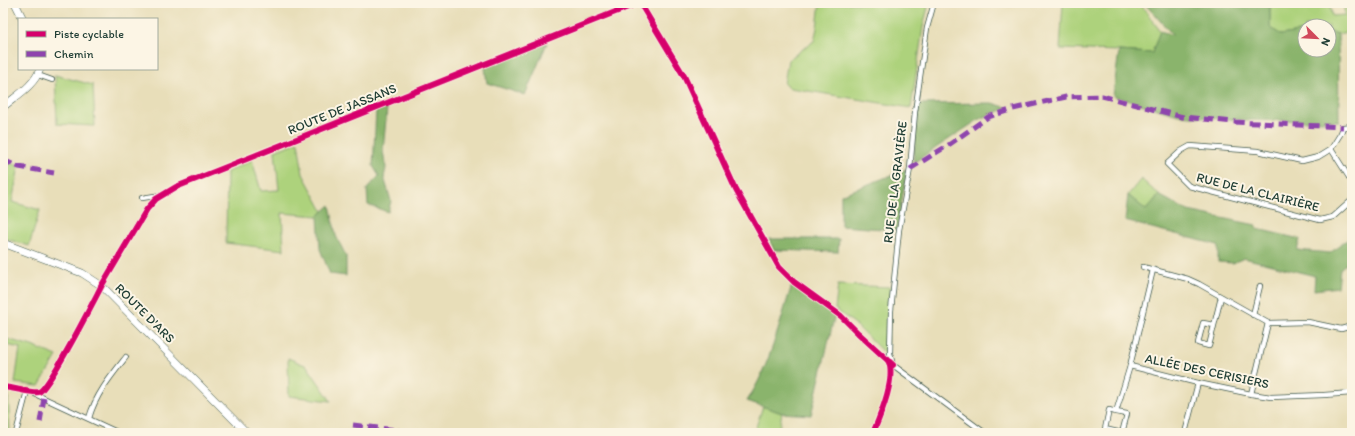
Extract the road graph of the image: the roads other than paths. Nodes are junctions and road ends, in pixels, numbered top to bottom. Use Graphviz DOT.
graph roads {
  1 [pos="14,3"];
  2 [pos="934,3"];
  3 [pos="636,4"];
  4 [pos="22,18"];
  5 [pos="39,72"];
  6 [pos="52,80"];
  7 [pos="3,107"];
  8 [pos="1352,126"];
  9 [pos="1331,149"];
  10 [pos="1352,182"];
  11 [pos="163,195"];
  12 [pos="142,198"];
  13 [pos="1352,200"];
  14 [pos="3,243"];
  15 [pos="1142,267"];
  16 [pos="1153,270"];
  17 [pos="102,286"];
  18 [pos="1260,286"];
  19 [pos="1221,297"];
  20 [pos="1253,316"];
  21 [pos="1268,323"];
  22 [pos="1214,325"];
  23 [pos="1352,326"];
  24 [pos="126,357"];
  25 [pos="1130,366"];
  26 [pos="1198,383"];
  27 [pos="3,387"];
  28 [pos="27,391"];
  29 [pos="1352,392"];
  30 [pos="35,394"];
  31 [pos="1251,394"];
  32 [pos="1116,412"];
  33 [pos="89,418"];
  34 [pos="16,433"];
  35 [pos="119,433"];
  36 [pos="247,433"];
  37 [pos="985,433"];
  38 [pos="1185,433"];
  1 -- 4 [label="main road"];
  2 -- 37 [label="street, RUE DE LA GRAVIÈRE"];
  3 -- 11 [label="street, ROUTE DE JASSANS"];
  5 -- 6 [label="street"];
  5 -- 7 [label="main road"];
  8 -- 9 [label="street"];
  9 -- 10 [label="street"];
  9 -- 13 [label="street, RUE DE LA CLAIRIÈRE"];
  11 -- 12 [label="street"];
  11 -- 17 [label="street, ROUTE DE JASSANS"];
  14 -- 17 [label="main road, ROUTE D'ARS"];
  15 -- 16 [label="street"];
  16 -- 19 [label="street"];
  16 -- 25 [label="street"];
  17 -- 30 [label="street, ROUTE DE JASSANS"];
  17 -- 36 [label="main road, ROUTE D'ARS"];
  18 -- 20 [label="street"];
  19 -- 20 [label="street"];
  19 -- 22 [label="street"];
  20 -- 21 [label="street"];
  21 -- 23 [label="street"];
  21 -- 31 [label="street"];
  22 -- 22 [label="street"];
  24 -- 33 [label="street"];
  25 -- 26 [label="street, ALLÉE DES CERISIERS"];
  25 -- 32 [label="street"];
  26 -- 31 [label="street, ALLÉE DES CERISIERS"];
  26 -- 38 [label="street"];
  27 -- 28 [label="street"];
  28 -- 30 [label="street"];
  28 -- 34 [label="street"];
  29 -- 31 [label="street, ALLÉE DES CERISIERS"];
  30 -- 33 [label="street"];
  32 -- 32 [label="street"];
  33 -- 35 [label="street"];
}
